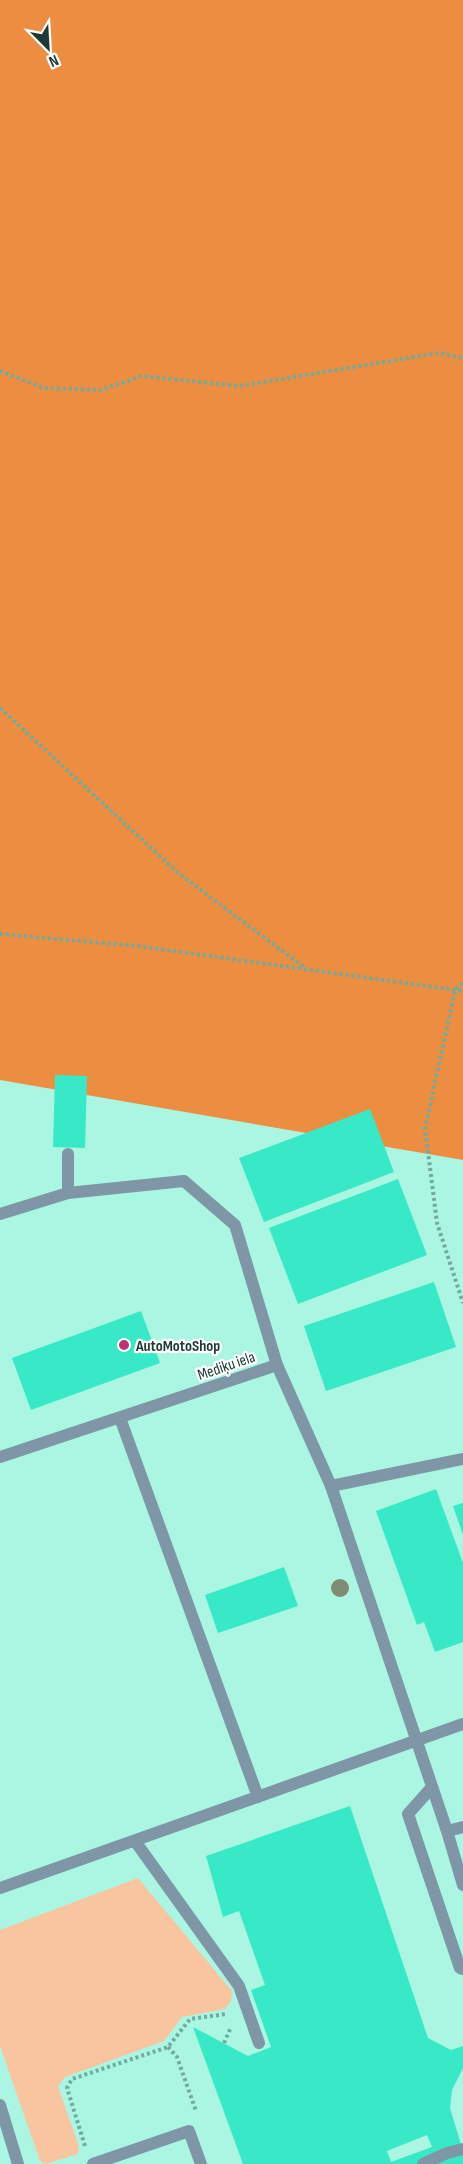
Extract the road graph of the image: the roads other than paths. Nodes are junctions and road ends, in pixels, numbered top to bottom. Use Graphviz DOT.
graph roads {
  1 [pos="68,1154"];
  2 [pos="68,1193"];
  3 [pos="0,1214"];
  4 [pos="277,1365"];
  5 [pos="120,1418"];
  6 [pos="0,1457"];
  7 [pos="463,1459"];
  8 [pos="331,1486"];
  9 [pos="463,1724"];
  10 [pos="415,1740"];
  11 [pos="432,1787"];
  12 [pos="258,1797"];
  13 [pos="463,1827"];
  14 [pos="447,1831"];
  15 [pos="135,1841"];
  16 [pos="463,1885"];
  17 [pos="0,1888"];
  18 [pos="463,1969"];
  19 [pos="259,2043"];
  20 [pos="0,2105"];
  21 [pos="463,2149"];
  22 [pos="90,2159"];
  23 [pos="18,2164"];
  24 [pos="201,2164"];
  25 [pos="423,2164"];
  1 -- 2 [label="street"];
  2 -- 3 [label="street"];
  2 -- 4 [label="street"];
  4 -- 5 [label="street, Mediķu iela"];
  4 -- 8 [label="street, Mediķu iela"];
  5 -- 6 [label="street, Mediķu iela"];
  5 -- 12 [label="street"];
  7 -- 8 [label="street"];
  8 -- 10 [label="street, Mediķu iela"];
  9 -- 10 [label="street"];
  10 -- 11 [label="street, Mediķu iela"];
  10 -- 12 [label="street"];
  11 -- 14 [label="street, Mediķu iela"];
  11 -- 18 [label="street"];
  12 -- 15 [label="street"];
  13 -- 14 [label="street"];
  14 -- 16 [label="street, Mediķu iela"];
  15 -- 17 [label="street"];
  15 -- 19 [label="street"];
  20 -- 23 [label="street"];
  21 -- 25 [label="street"];
  22 -- 24 [label="street"];
}
